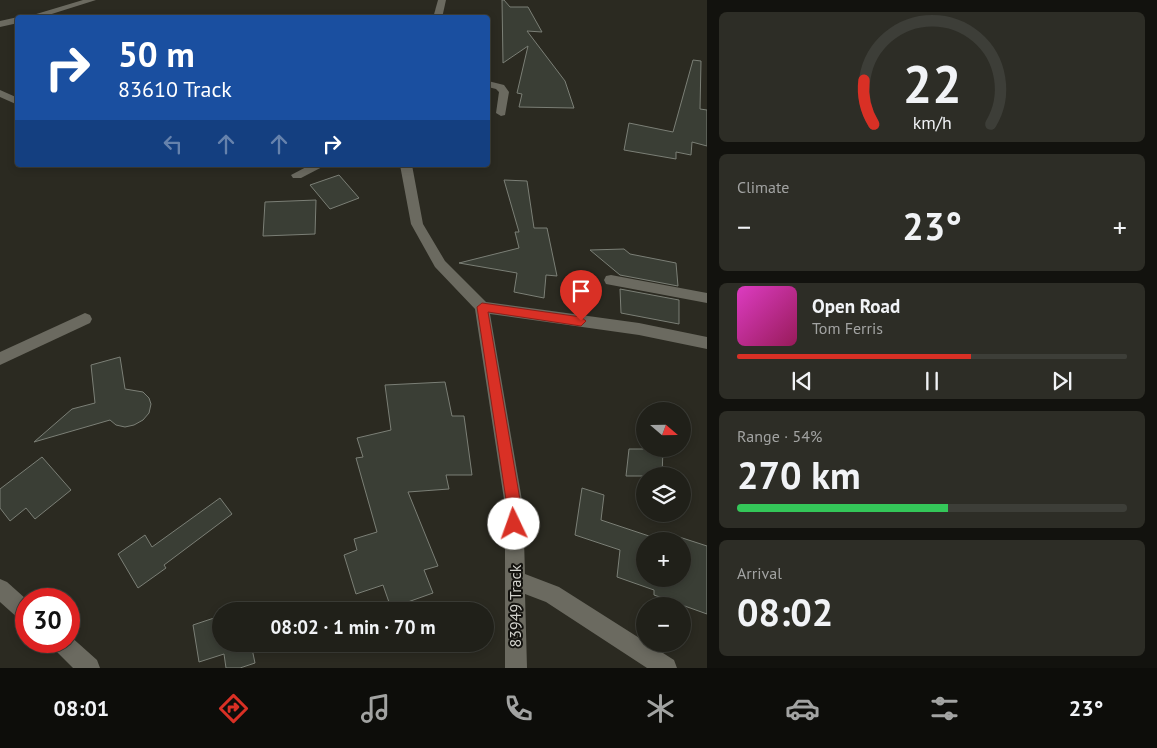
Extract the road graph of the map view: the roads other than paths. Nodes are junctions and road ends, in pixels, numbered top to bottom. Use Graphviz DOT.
graph roads {
  1 [pos="92,0"];
  2 [pos="442,0"];
  3 [pos="38,15"];
  4 [pos="438,15"];
  5 [pos="15,21"];
  6 [pos="0,24"];
  7 [pos="490,84"];
  8 [pos="2,98"];
  9 [pos="15,101"];
  10 [pos="501,113"];
  11 [pos="315,167"];
  12 [pos="406,167"];
  13 [pos="297,175"];
  14 [pos="611,280"];
  15 [pos="707,298"];
  16 [pos="482,307"];
  17 [pos="86,319"];
  18 [pos="707,343"];
  19 [pos="0,359"];
  20 [pos="515,580"];
  21 [pos="0,589"];
  22 [pos="15,602"];
  23 [pos="73,653"];
  24 [pos="89,668"];
  25 [pos="516,668"];
  26 [pos="666,668"];
  1 -- 3 [label="street"];
  2 -- 4 [label="street"];
  5 -- 6 [label="street"];
  7 -- 10 [label="street"];
  8 -- 9 [label="street"];
  11 -- 13 [label="street"];
  12 -- 16 [label="street"];
  14 -- 15 [label="street"];
  16 -- 18 [label="street"];
  16 -- 20 [label="street, 83949 Track"];
  17 -- 19 [label="street"];
  20 -- 25 [label="street, 83949 Track"];
  20 -- 26 [label="street"];
  21 -- 22 [label="street"];
  23 -- 24 [label="street"];
}
